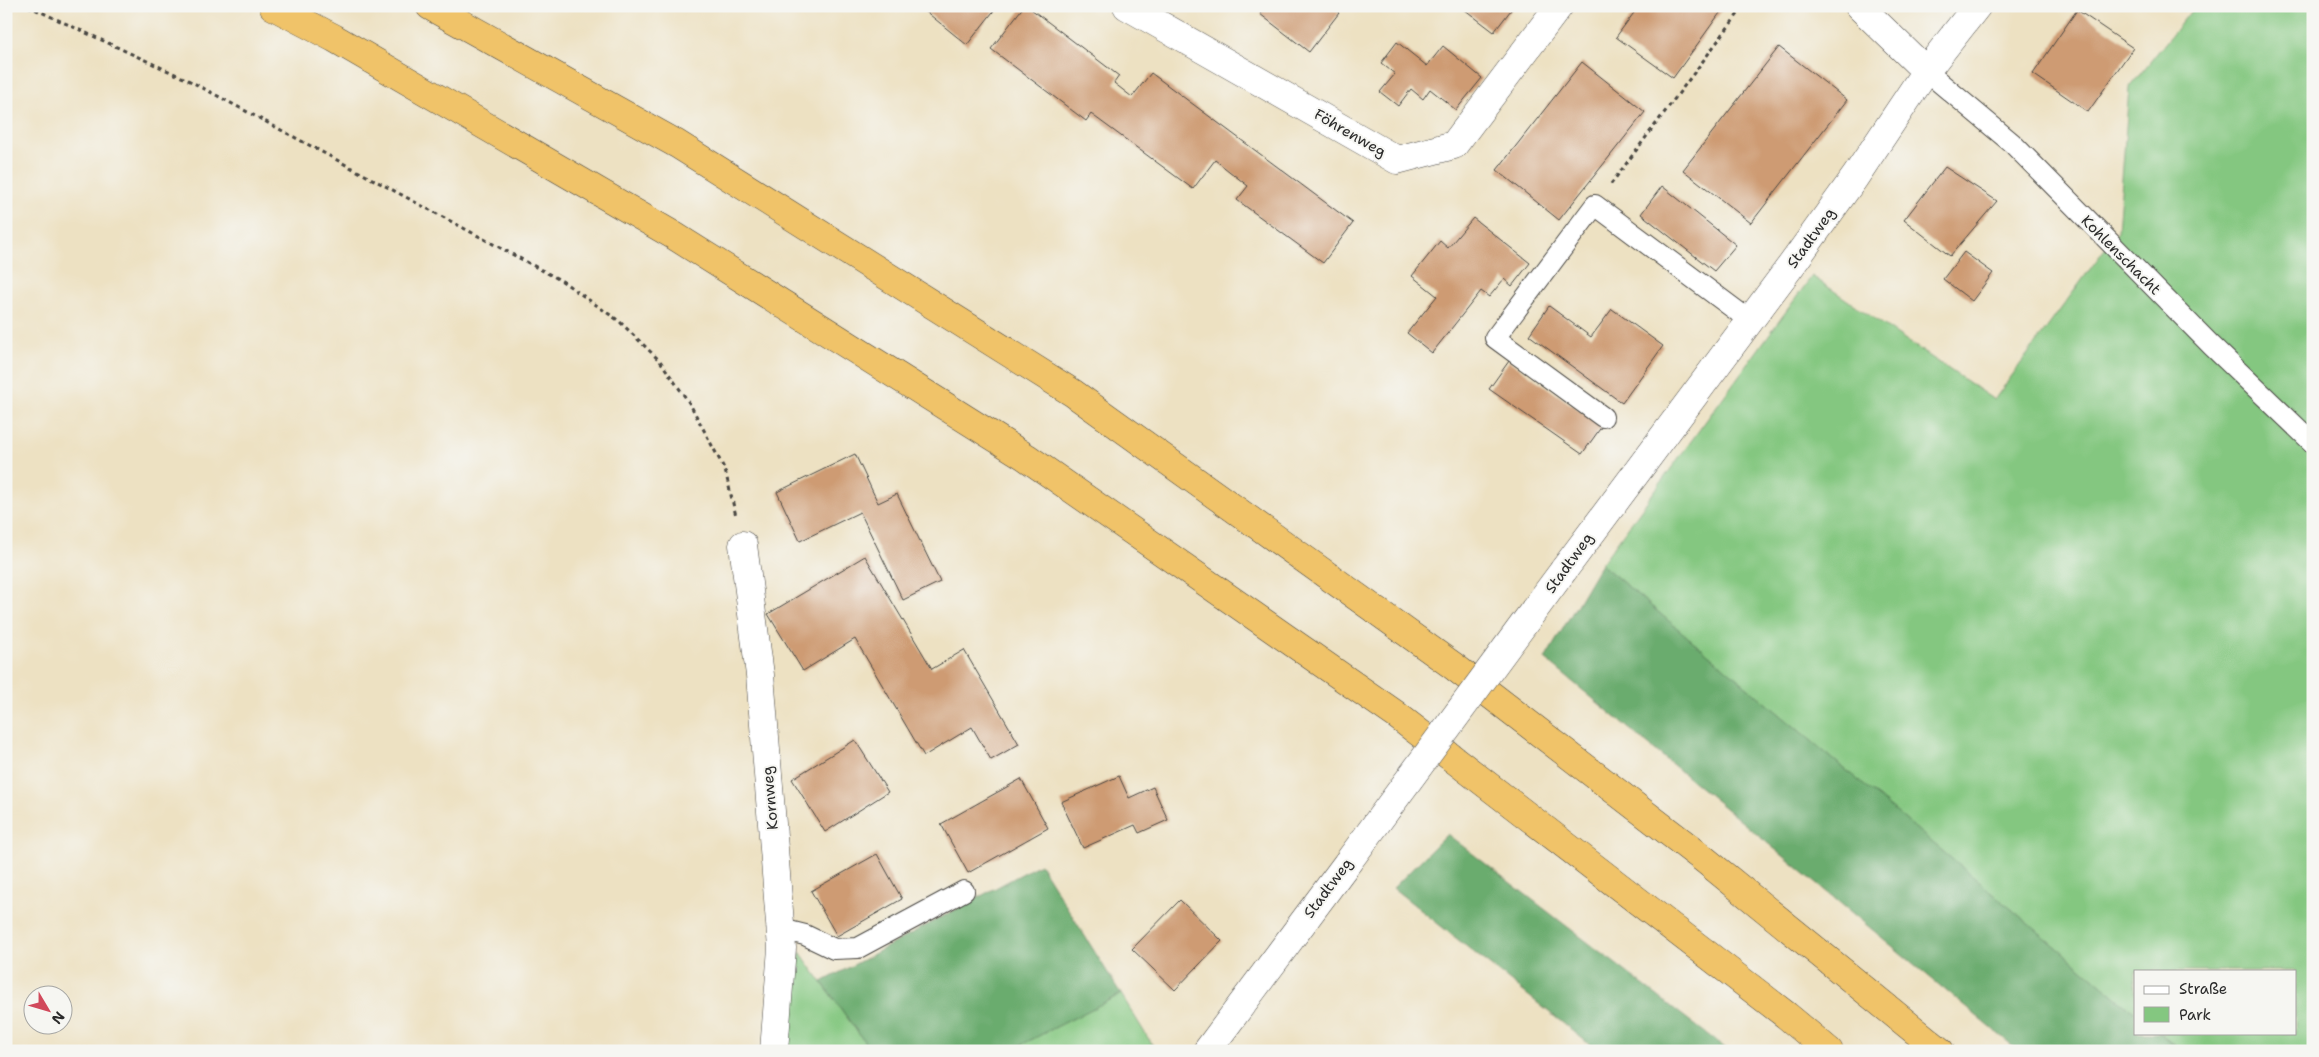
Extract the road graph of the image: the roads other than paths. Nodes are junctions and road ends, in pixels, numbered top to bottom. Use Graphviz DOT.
graph roads {
  1 [pos="273,6"];
  2 [pos="430,6"];
  3 [pos="1127,6"];
  4 [pos="1559,6"];
  5 [pos="1859,6"];
  6 [pos="1977,6"];
  7 [pos="1926,71"];
  8 [pos="1749,320"];
  9 [pos="1602,417"];
  10 [pos="2313,443"];
  11 [pos="743,546"];
  12 [pos="964,891"];
  13 [pos="781,930"];
  14 [pos="774,1051"];
  15 [pos="1207,1051"];
  16 [pos="1829,1051"];
  17 [pos="1940,1051"];
  1 -- 16 [label="highway"];
  2 -- 17 [label="highway"];
  3 -- 4 [label="street, Föhrenweg"];
  5 -- 7 [label="street"];
  6 -- 7 [label="street, Stadtweg"];
  7 -- 8 [label="street, Stadtweg"];
  7 -- 10 [label="lane, Kohlenschacht"];
  8 -- 9 [label="lane"];
  8 -- 15 [label="street, Stadtweg, bridge"];
  11 -- 13 [label="street, Kornweg"];
  12 -- 13 [label="lane"];
  13 -- 14 [label="street, Kornweg"];
}
